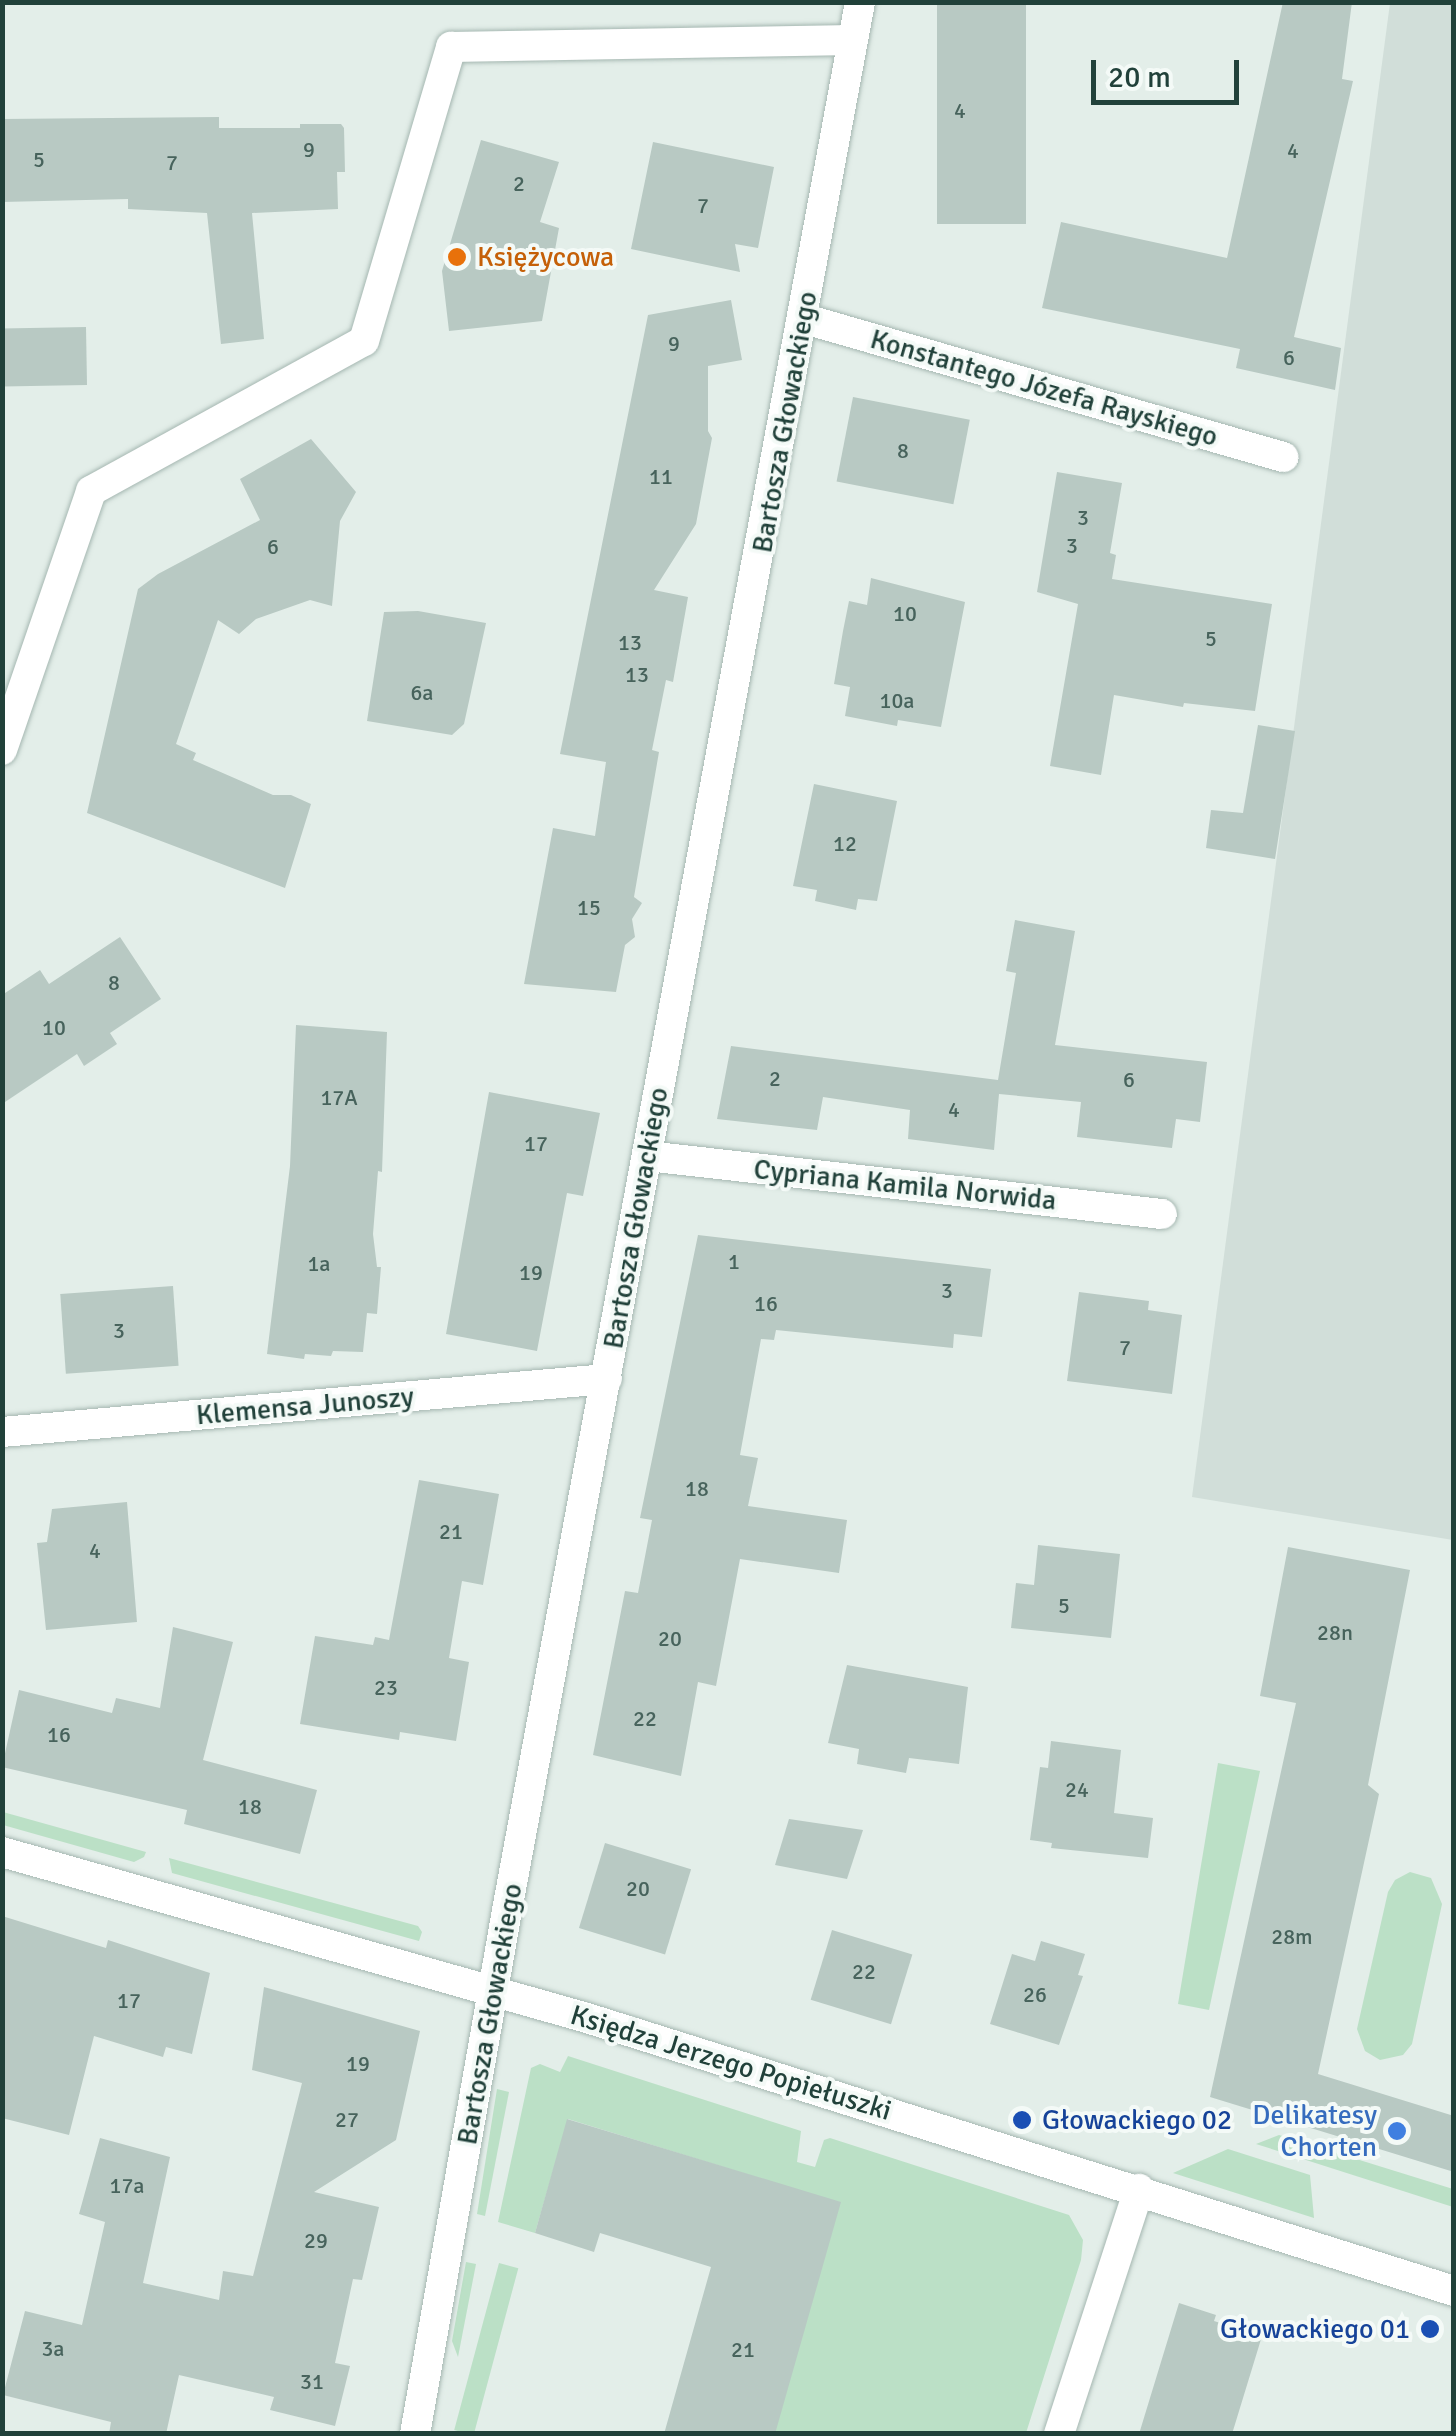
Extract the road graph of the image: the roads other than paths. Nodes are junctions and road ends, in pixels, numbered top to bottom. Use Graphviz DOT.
graph roads {
  1 [pos="860,2"];
  2 [pos="852,40"];
  3 [pos="804,319"];
  4 [pos="1283,457"];
  5 [pos="2,750"];
  6 [pos="648,1156"];
  7 [pos="1162,1214"];
  8 [pos="607,1379"];
  9 [pos="2,1432"];
  10 [pos="2,1852"];
  11 [pos="495,1993"];
  12 [pos="1139,2189"];
  13 [pos="1454,2291"];
  14 [pos="416,2434"];
  15 [pos="1059,2434"];
  1 -- 2 [label="street, Bartosza Głowackiego"];
  2 -- 3 [label="street, Bartosza Głowackiego"];
  2 -- 5 [label="street"];
  3 -- 4 [label="street, Konstantego Józefa Rayskiego"];
  3 -- 6 [label="street, Bartosza Głowackiego"];
  6 -- 7 [label="street, Cypriana Kamila Norwida"];
  6 -- 8 [label="street, Bartosza Głowackiego"];
  8 -- 9 [label="street, Klemensa Junoszy"];
  8 -- 11 [label="street, Bartosza Głowackiego"];
  10 -- 11 [label="street, Księdza Jerzego Popiełuszki"];
  11 -- 12 [label="street, Księdza Jerzego Popiełuszki"];
  11 -- 14 [label="street, Bartosza Głowackiego"];
  12 -- 13 [label="street, Księdza Jerzego Popiełuszki"];
  12 -- 15 [label="street"];
}
